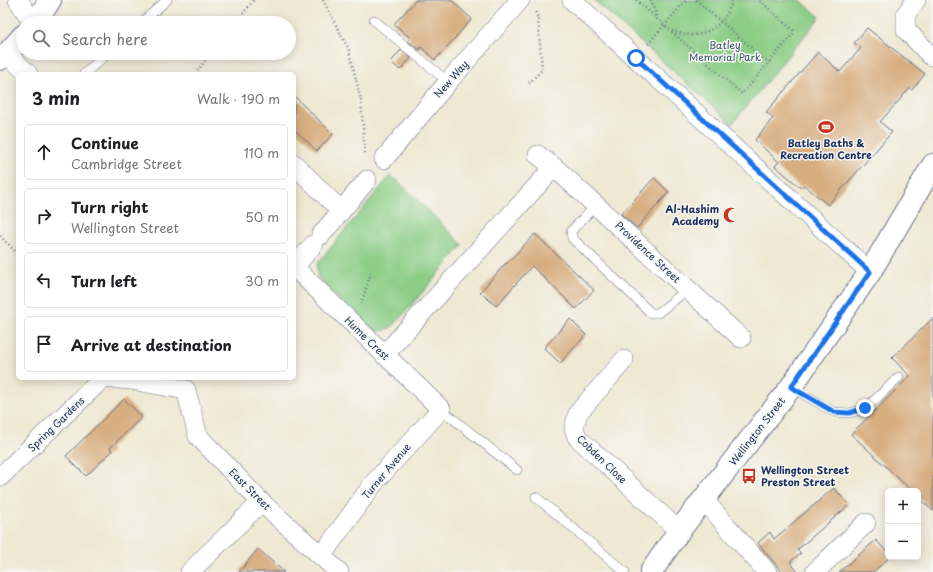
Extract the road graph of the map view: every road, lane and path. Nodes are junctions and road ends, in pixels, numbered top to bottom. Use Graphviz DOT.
graph roads {
  1 [pos="18,0"];
  2 [pos="50,0"];
  3 [pos="167,0"];
  4 [pos="254,0"];
  5 [pos="323,0"];
  6 [pos="520,0"];
  7 [pos="572,0"];
  8 [pos="636,0"];
  9 [pos="651,0"];
  10 [pos="686,0"];
  11 [pos="696,0"];
  12 [pos="732,0"];
  13 [pos="758,0"];
  14 [pos="916,0"];
  15 [pos="29,16"];
  16 [pos="39,16"];
  17 [pos="149,16"];
  18 [pos="241,16"];
  19 [pos="538,18"];
  20 [pos="657,19"];
  21 [pos="374,20"];
  22 [pos="721,22"];
  23 [pos="664,25"];
  24 [pos="671,31"];
  25 [pos="16,43"];
  26 [pos="4,56"];
  27 [pos="931,56"];
  28 [pos="636,58"];
  29 [pos="100,60"];
  30 [pos="206,60"];
  31 [pos="769,63"];
  32 [pos="25,72"];
  33 [pos="86,72"];
  34 [pos="197,72"];
  35 [pos="448,82"];
  36 [pos="529,83"];
  37 [pos="538,155"];
  38 [pos="384,159"];
  39 [pos="933,165"];
  40 [pos="296,166"];
  41 [pos="554,167"];
  42 [pos="367,180"];
  43 [pos="596,205"];
  44 [pos="341,210"];
  45 [pos="0,236"];
  46 [pos="16,252"];
  47 [pos="296,265"];
  48 [pos="296,269"];
  49 [pos="372,270"];
  50 [pos="870,272"];
  51 [pos="688,289"];
  52 [pos="347,319"];
  53 [pos="741,338"];
  54 [pos="384,355"];
  55 [pos="624,360"];
  56 [pos="899,377"];
  57 [pos="101,380"];
  58 [pos="131,380"];
  59 [pos="191,384"];
  60 [pos="791,387"];
  61 [pos="441,409"];
  62 [pos="517,470"];
  63 [pos="0,478"];
  64 [pos="536,497"];
  65 [pos="703,499"];
  66 [pos="262,502"];
  67 [pos="866,523"];
  68 [pos="679,531"];
  69 [pos="322,556"];
  70 [pos="190,572"];
  71 [pos="339,572"];
  72 [pos="625,572"];
  73 [pos="651,572"];
  74 [pos="767,572"];
  75 [pos="815,572"];
  1 -- 15 [label="street"];
  2 -- 16 [label="street"];
  3 -- 17 [label="lane"];
  4 -- 18 [label="path"];
  5 -- 42 [label="path"];
  6 -- 35 [label="street, New Way"];
  7 -- 28 [label="street"];
  8 -- 20 [label="path"];
  9 -- 20 [label="path"];
  10 -- 23 [label="path"];
  11 -- 22 [label="path"];
  12 -- 22 [label="path"];
  13 -- 31 [label="path"];
  14 -- 27 [label="street"];
  19 -- 36 [label="path"];
  20 -- 23 [label="path"];
  21 -- 35 [label="lane"];
  22 -- 24 [label="path"];
  22 -- 31 [label="path"];
  23 -- 24 [label="path"];
  23 -- 28 [label="path"];
  24 -- 31 [label="path"];
  25 -- 26 [label="street"];
  26 -- 32 [label="street"];
  28 -- 50 [label="street"];
  29 -- 33 [label="lane"];
  30 -- 34 [label="path"];
  35 -- 38 [label="street, New Way"];
  37 -- 41 [label="street, Providence Street"];
  39 -- 50 [label="street, Wellington Street"];
  40 -- 44 [label="street"];
  41 -- 43 [label="street, Providence Street"];
  41 -- 54 [label="street"];
  42 -- 44 [label="street"];
  43 -- 51 [label="street, Providence Street"];
  43 -- 51 [label="lane"];
  44 -- 47 [label="street"];
  45 -- 46 [label="path"];
  48 -- 52 [label="street, Hume Crest"];
  49 -- 52 [label="path"];
  50 -- 60 [label="street, Wellington Street"];
  51 -- 53 [label="street, Providence Street"];
  52 -- 54 [label="street, Hume Crest"];
  54 -- 61 [label="street, Hume Crest"];
  55 -- 68 [label="street, Cobden Close"];
  56 -- 60 [label="lane"];
  57 -- 63 [label="street, Spring Gardens"];
  58 -- 59 [label="street, Spring Gardens"];
  59 -- 66 [label="street, East Street"];
  60 -- 65 [label="street, Wellington Street"];
  61 -- 62 [label="lane"];
  61 -- 69 [label="street, Turner Avenue"];
  64 -- 72 [label="lane"];
  65 -- 68 [label="street, Wellington Street"];
  65 -- 74 [label="street"];
  66 -- 69 [label="street, East Street"];
  66 -- 70 [label="street"];
  67 -- 75 [label="street"];
  68 -- 73 [label="street, Wellington Street"];
  69 -- 71 [label="street, East Street"];
}
